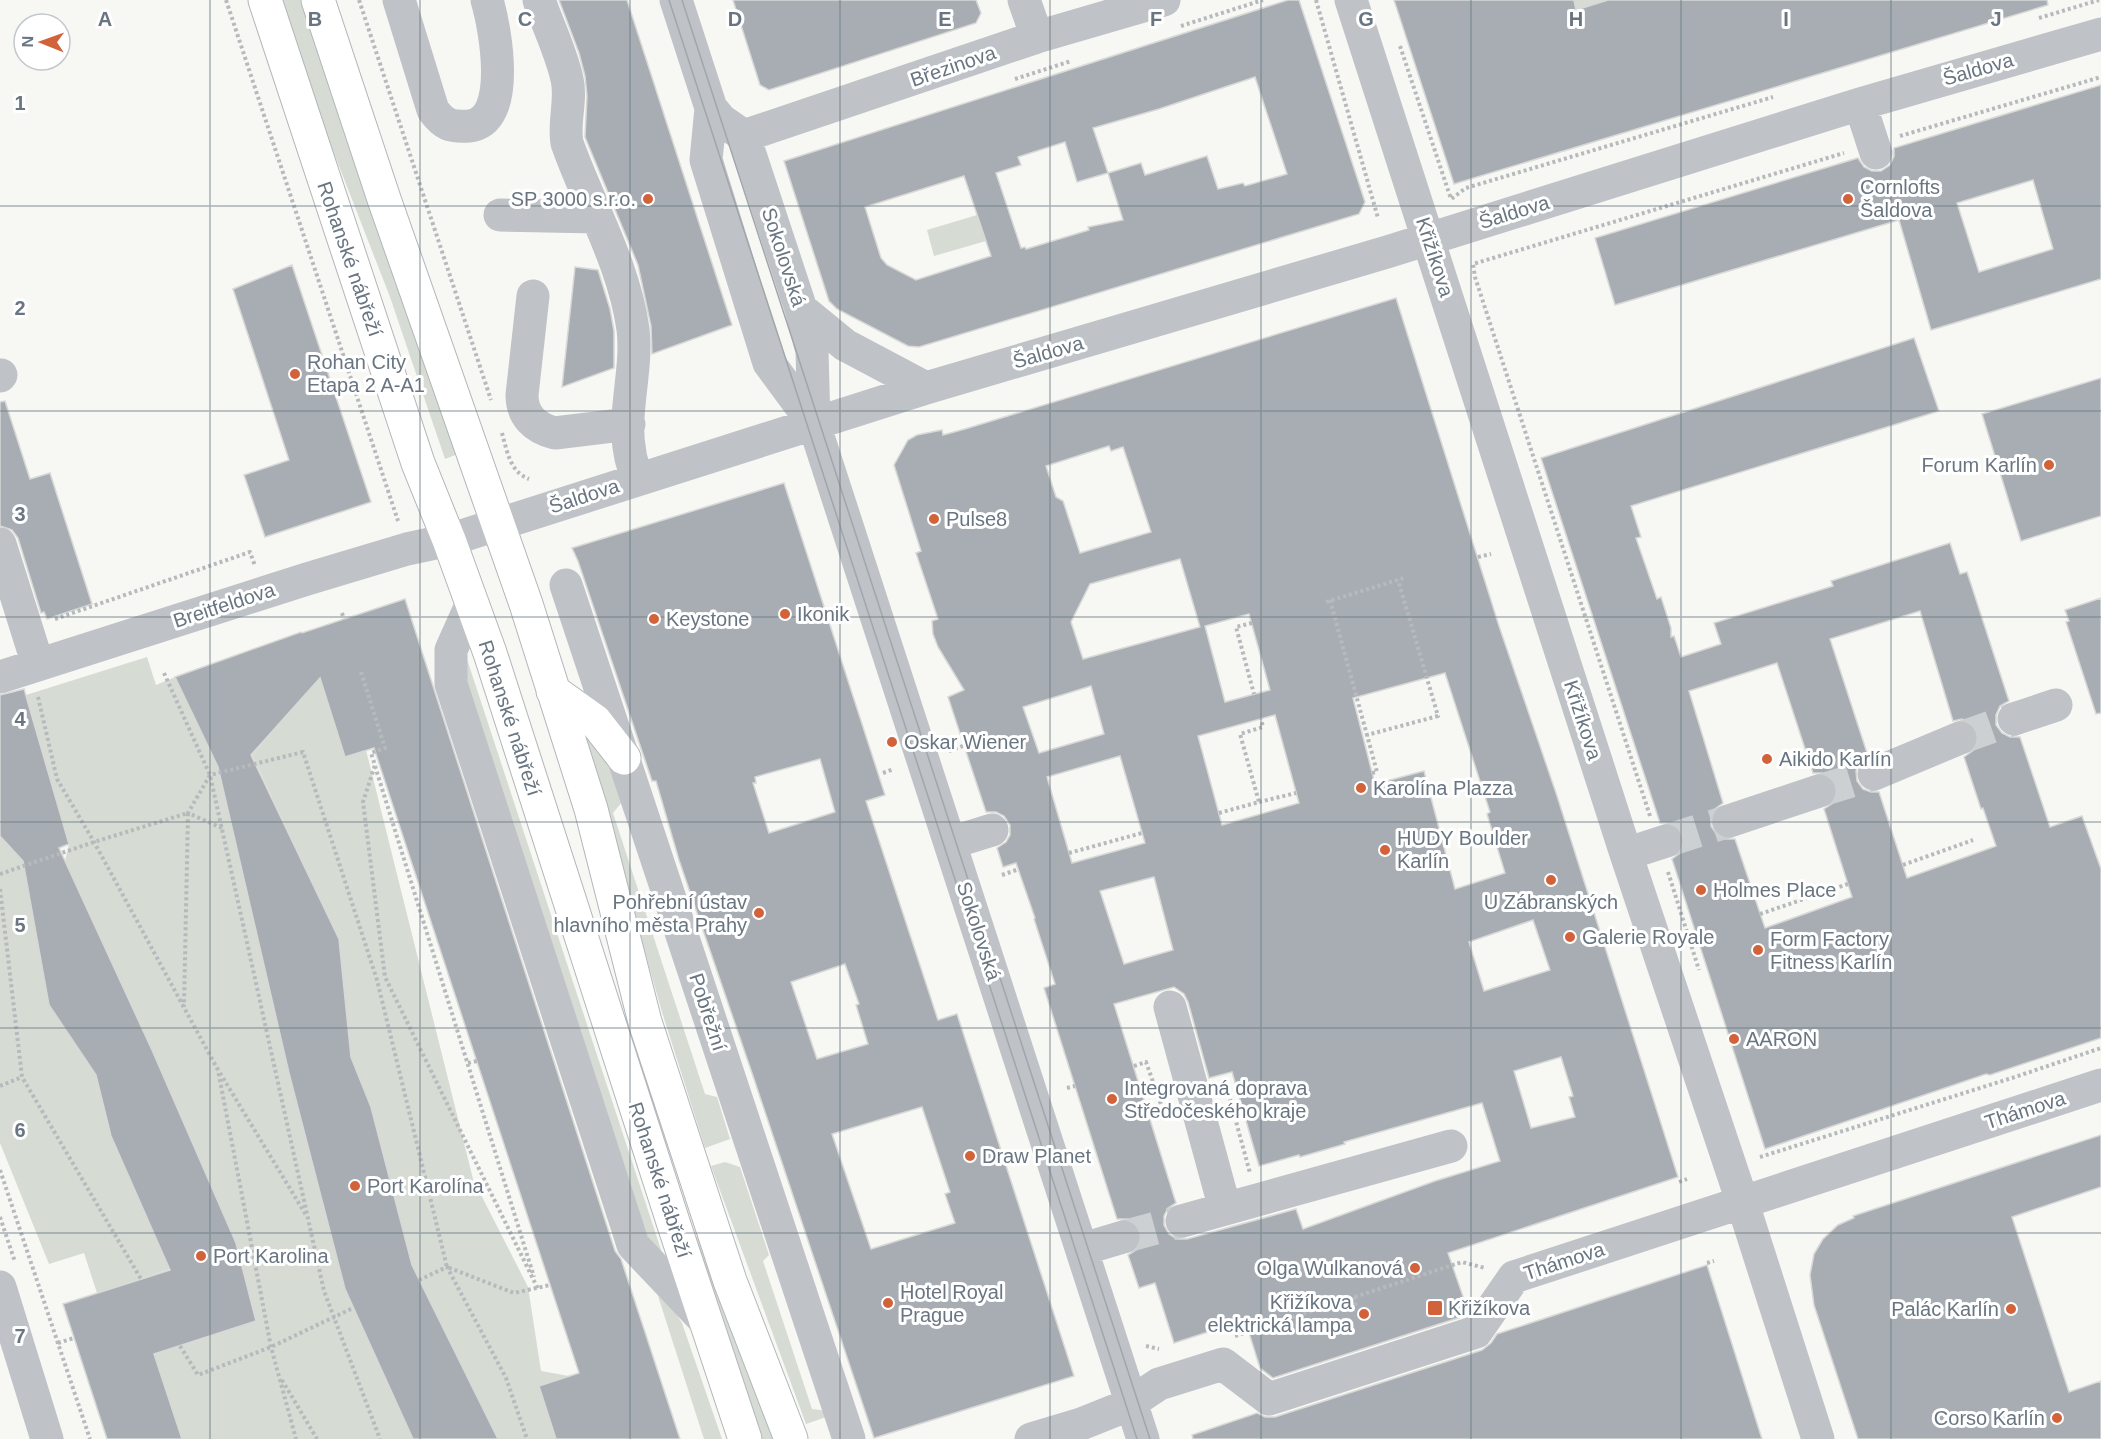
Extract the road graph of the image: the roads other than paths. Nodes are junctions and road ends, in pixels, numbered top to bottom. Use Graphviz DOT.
graph roads {
  1 [pos="265,0"];
  2 [pos="318,0"];
  3 [pos="399,0"];
  4 [pos="487,0"];
  5 [pos="539,0"];
  6 [pos="676,0"];
  7 [pos="1023,0"];
  8 [pos="1164,0"];
  9 [pos="1352,0"];
  10 [pos="2101,34"];
  11 [pos="1037,37"];
  12 [pos="1860,104"];
  13 [pos="711,108"];
  14 [pos="744,136"];
  15 [pos="1875,148"];
  16 [pos="500,215"];
  17 [pos="597,217"];
  18 [pos="1429,238"];
  19 [pos="533,297"];
  20 [pos="801,309"];
  21 [pos="926,388"];
  22 [pos="629,424"];
  23 [pos="814,424"];
  24 [pos="638,479"];
  25 [pos="497,525"];
  26 [pos="449,540"];
  27 [pos="0,544"];
  28 [pos="567,585"];
  29 [pos="472,603"];
  30 [pos="37,675"];
  31 [pos="0,677"];
  32 [pos="553,691"];
  33 [pos="2056,705"];
  34 [pos="2014,719"];
  35 [pos="1960,738"];
  36 [pos="624,758"];
  37 [pos="1874,774"];
  38 [pos="1819,791"];
  39 [pos="1729,821"];
  40 [pos="992,830"];
  41 [pos="1662,842"];
  42 [pos="950,843"];
  43 [pos="1626,854"];
  44 [pos="1170,1007"];
  45 [pos="2101,1085"];
  46 [pos="1451,1146"];
  47 [pos="1742,1201"];
  48 [pos="1225,1209"];
  49 [pos="1182,1221"];
  50 [pos="1123,1238"];
  51 [pos="1083,1249"];
  52 [pos="0,1287"];
  53 [pos="706,1322"];
  54 [pos="1132,1403"];
  55 [pos="47,1439"];
  56 [pos="745,1439"];
  57 [pos="791,1439"];
  58 [pos="849,1439"];
  59 [pos="1031,1439"];
  60 [pos="1143,1439"];
  61 [pos="1818,1439"];
  1 -- 26 [label="main road, Rohanské nábřeží"];
  2 -- 25 [label="main road, Rohanské nábřeží"];
  3 -- 4 [label="street"];
  5 -- 17 [label="street"];
  6 -- 13 [label="street, Sokolovská"];
  7 -- 11 [label="street"];
  8 -- 11 [label="street, Březinova"];
  9 -- 18 [label="street, Křižíkova"];
  10 -- 12 [label="street, Šaldova"];
  11 -- 14 [label="street, Březinova"];
  12 -- 15 [label="street"];
  12 -- 18 [label="street, Šaldova"];
  13 -- 14 [label="street, Sokolovská"];
  13 -- 23 [label="street, Sokolovská"];
  14 -- 20 [label="street, Sokolovská"];
  16 -- 17 [label="street"];
  17 -- 22 [label="street"];
  18 -- 21 [label="street, Šaldova"];
  18 -- 43 [label="street, Křižíkova"];
  19 -- 22 [label="street"];
  20 -- 21 [label="street"];
  20 -- 23 [label="street, Sokolovská"];
  21 -- 23 [label="street, Šaldova"];
  22 -- 24 [label="street"];
  23 -- 24 [label="street, Šaldova"];
  23 -- 42 [label="street, Sokolovská"];
  24 -- 25 [label="street, Šaldova"];
  25 -- 26 [label="street, Šaldova"];
  25 -- 32 [label="main road, Rohanské nábřeží"];
  26 -- 29 [label="main road, Rohanské nábřeží"];
  26 -- 30 [label="street, Breitfeldova"];
  27 -- 30 [label="street"];
  28 -- 36 [label="street, Pobřežní"];
  29 -- 53 [label="main road, Rohanské nábřeží"];
  29 -- 53 [label="street"];
  30 -- 31 [label="street, Breitfeldova"];
  32 -- 36 [label="main road"];
  32 -- 57 [label="main road, Rohanské nábřeží"];
  33 -- 34 [label="street"];
  35 -- 37 [label="street"];
  36 -- 58 [label="street, Pobřežní"];
  38 -- 39 [label="street"];
  40 -- 42 [label="street"];
  41 -- 43 [label="street"];
  42 -- 51 [label="street, Sokolovská"];
  43 -- 47 [label="street, Křižíkova"];
  44 -- 48 [label="street"];
  45 -- 47 [label="street, Thámova"];
  46 -- 48 [label="street"];
  47 -- 54 [label="street, Thámova"];
  47 -- 61 [label="street, Křižíkova"];
  48 -- 49 [label="street"];
  50 -- 51 [label="street"];
  51 -- 54 [label="street, Sokolovská"];
  52 -- 55 [label="street"];
  53 -- 56 [label="main road, Rohanské nábřeží"];
  54 -- 59 [label="street"];
  54 -- 60 [label="street, Sokolovská"];
}
